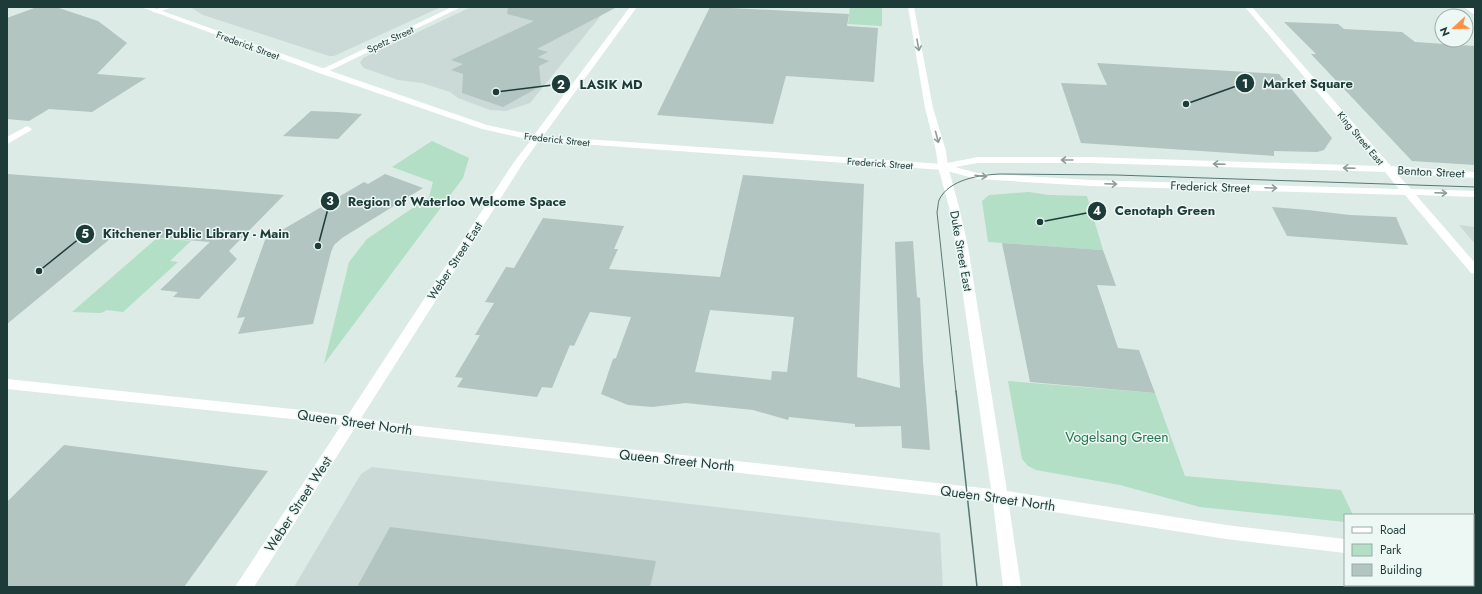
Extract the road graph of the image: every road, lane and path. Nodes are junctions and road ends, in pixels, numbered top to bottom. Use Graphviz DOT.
graph roads {
  1 [pos="144,7"];
  2 [pos="169,7"];
  3 [pos="458,7"];
  4 [pos="634,7"];
  5 [pos="911,7"];
  6 [pos="1248,7"];
  7 [pos="1467,7"];
  8 [pos="156,11"];
  9 [pos="1475,13"];
  10 [pos="322,71"];
  11 [pos="27,129"];
  12 [pos="535,138"];
  13 [pos="7,141"];
  14 [pos="943,167"];
  15 [pos="1388,169"];
  16 [pos="1475,174"];
  17 [pos="1407,192"];
  18 [pos="1475,194"];
  19 [pos="1475,270"];
  20 [pos="7,384"];
  21 [pos="351,421"];
  22 [pos="1001,497"];
  23 [pos="1344,546"];
  24 [pos="244,587"];
  25 [pos="1012,587"];
  1 -- 8 [label="main road, Frederick Street"];
  2 -- 8 [label="main road"];
  3 -- 10 [label="main road, Spetz Street"];
  4 -- 12 [label="main road, Weber Street East"];
  5 -- 14 [label="main road, Duke Street East, one-way"];
  6 -- 15 [label="main road, King Street East"];
  7 -- 9 [label="main road"];
  8 -- 10 [label="main road, Frederick Street"];
  10 -- 12 [label="main road, Frederick Street"];
  11 -- 13 [label="main road"];
  12 -- 14 [label="main road, Frederick Street"];
  12 -- 21 [label="main road, Weber Street East"];
  15 -- 14 [label="main road, Frederick Street, one-way"];
  14 -- 17 [label="main road, Frederick Street, one-way"];
  14 -- 22 [label="main road, Duke Street East"];
  15 -- 16 [label="main road, Benton Street"];
  15 -- 17 [label="main road, King Street East"];
  17 -- 18 [label="main road, Benton Street, one-way"];
  17 -- 19 [label="main road, King Street East"];
  20 -- 21 [label="main road, Queen Street North"];
  21 -- 22 [label="main road, Queen Street North"];
  21 -- 24 [label="main road, Weber Street West"];
  22 -- 23 [label="main road, Queen Street North"];
  22 -- 25 [label="main road, Duke Street East"];
}
